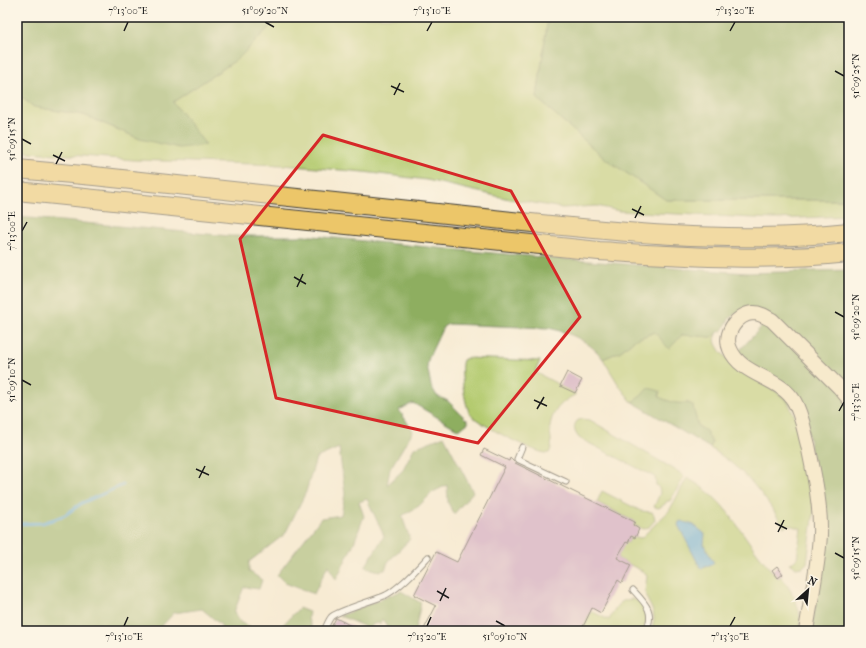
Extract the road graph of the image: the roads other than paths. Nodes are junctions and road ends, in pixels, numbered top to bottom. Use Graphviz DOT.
graph roads {
  1 [pos="17,169"];
  2 [pos="17,191"];
  3 [pos="849,232"];
  4 [pos="849,253"];
  5 [pos="849,400"];
  6 [pos="522,447"];
  7 [pos="566,482"];
  8 [pos="428,557"];
  9 [pos="634,590"];
  10 [pos="324,631"];
  11 [pos="646,631"];
  12 [pos="806,631"];
  1 -- 3 [label="highway"];
  2 -- 4 [label="highway"];
  5 -- 12 [label="street"];
  6 -- 7 [label="lane"];
  8 -- 10 [label="lane"];
  9 -- 11 [label="lane"];
}
